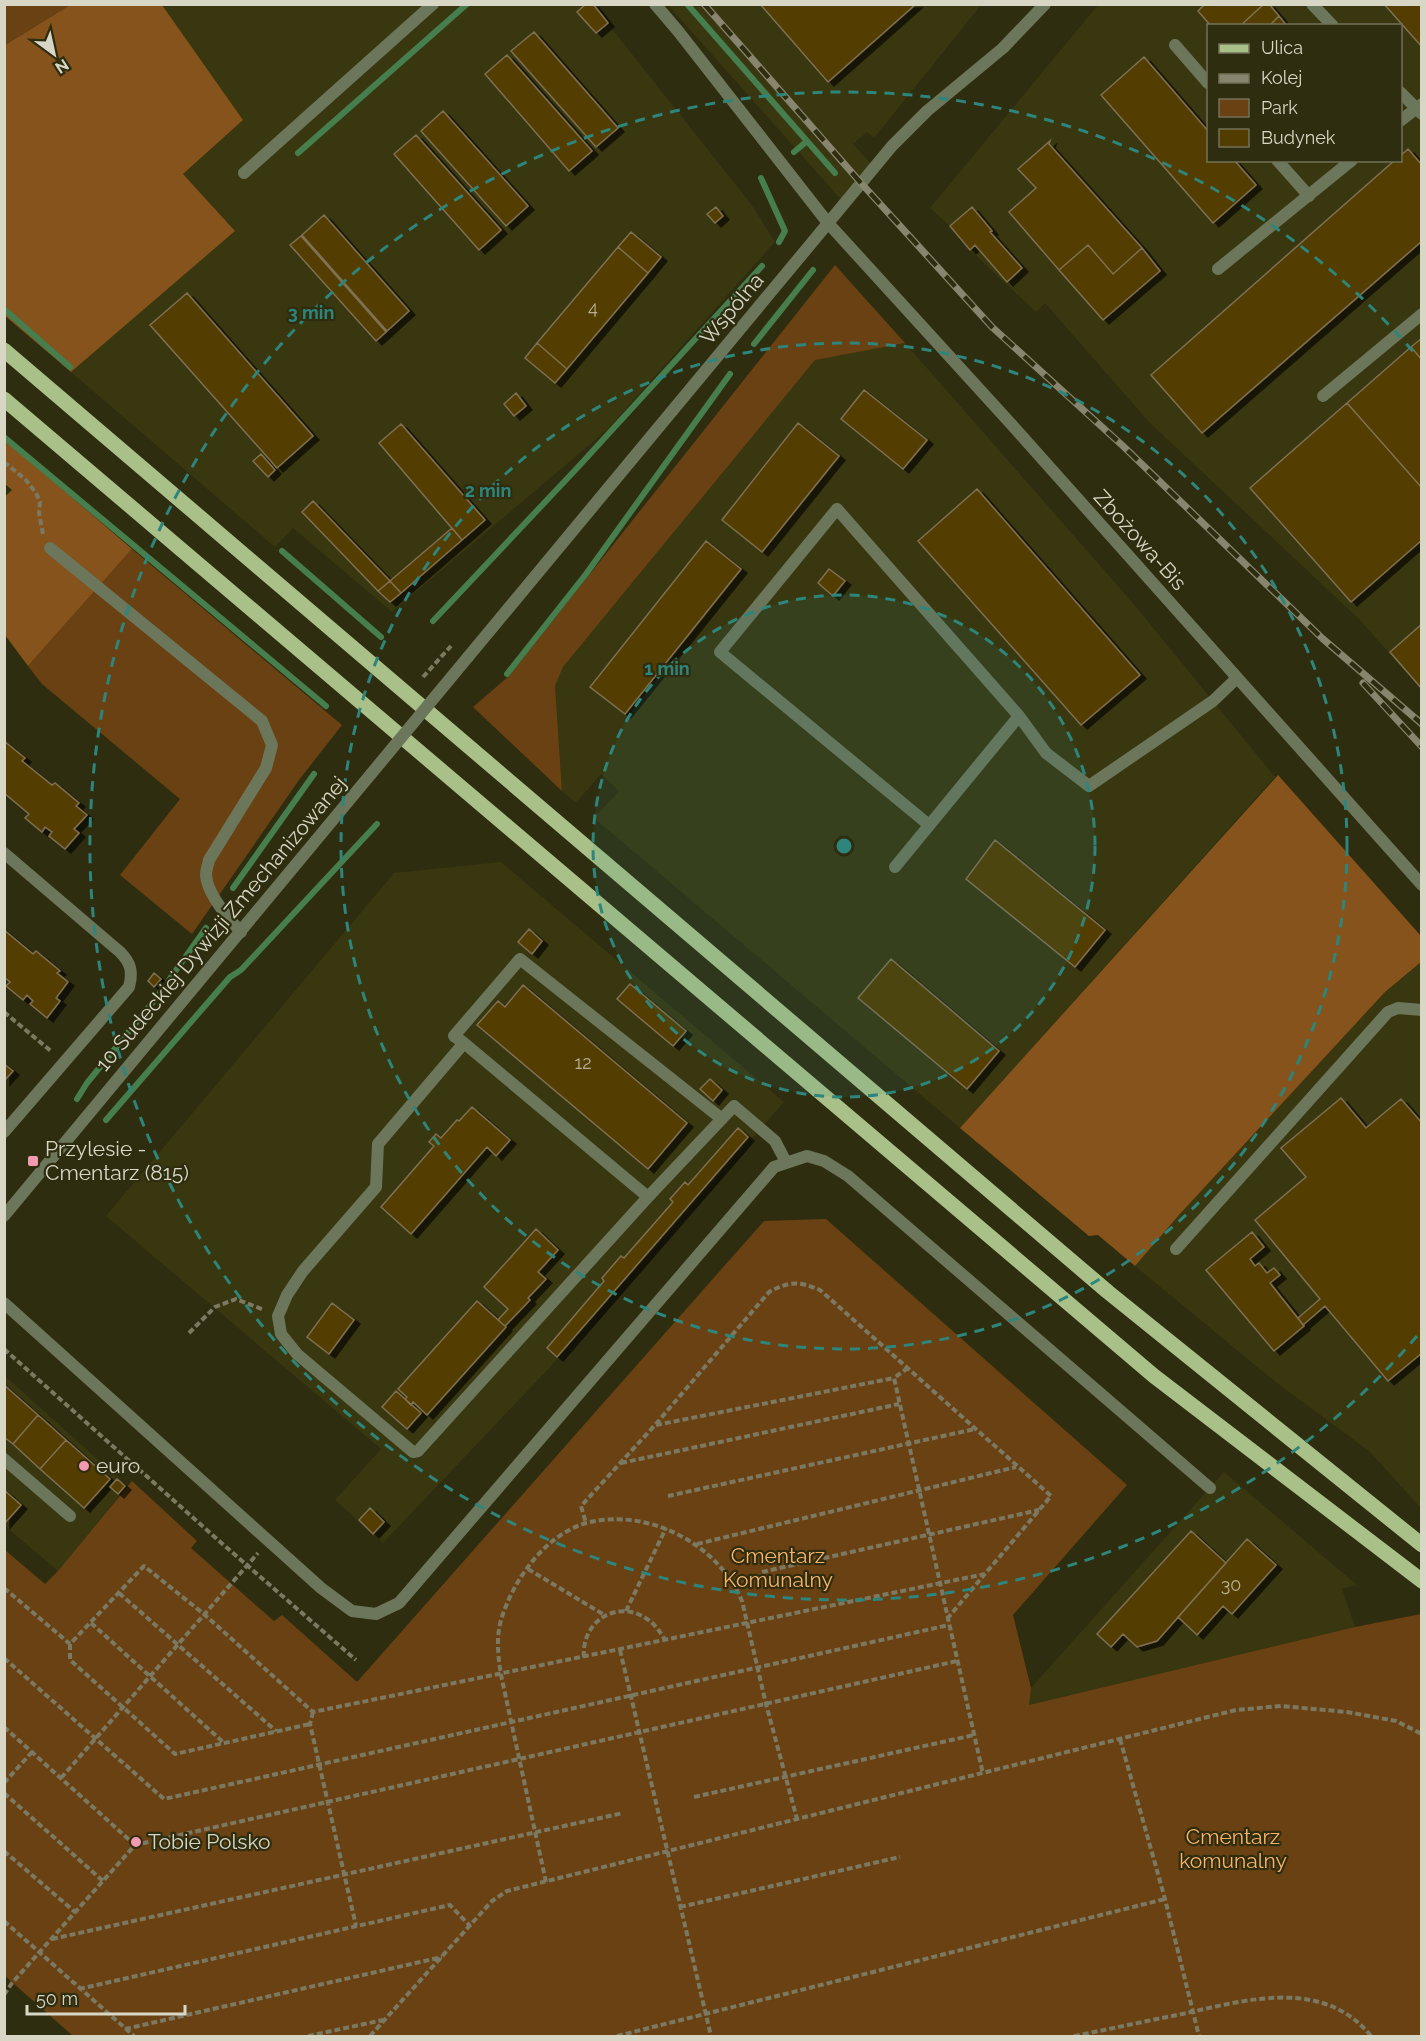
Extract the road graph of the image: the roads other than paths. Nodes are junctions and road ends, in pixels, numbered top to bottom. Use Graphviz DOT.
graph roads {
  1 [pos="433,4"];
  2 [pos="655,4"];
  3 [pos="1045,4"];
  4 [pos="1312,4"];
  5 [pos="1331,24"];
  6 [pos="1175,45"];
  7 [pos="1207,81"];
  8 [pos="1402,93"];
  9 [pos="1420,108"];
  10 [pos="1402,120"];
  11 [pos="1279,162"];
  12 [pos="1350,162"];
  13 [pos="244,173"];
  14 [pos="1309,196"];
  15 [pos="828,224"];
  16 [pos="1218,269"];
  17 [pos="1422,314"];
  18 [pos="4,350"];
  19 [pos="1323,396"];
  20 [pos="4,399"];
  21 [pos="50,548"];
  22 [pos="468,657"];
  23 [pos="1237,678"];
  24 [pos="1019,716"];
  25 [pos="929,825"];
  26 [pos="4,854"];
  27 [pos="895,867"];
  28 [pos="1422,885"];
  29 [pos="241,932"];
  30 [pos="1422,1010"];
  31 [pos="464,1043"];
  32 [pos="722,1119"];
  33 [pos="4,1132"];
  34 [pos="786,1162"];
  35 [pos="648,1197"];
  36 [pos="4,1216"];
  37 [pos="1176,1249"];
  38 [pos="6,1309"];
  39 [pos="4,1460"];
  40 [pos="1210,1488"];
  41 [pos="70,1516"];
  42 [pos="1422,1545"];
  43 [pos="1422,1581"];
  1 -- 13 [label="street"];
  2 -- 15 [label="street, Zbożowa-Bis"];
  3 -- 15 [label="street, Wspólna"];
  4 -- 5 [label="street"];
  6 -- 7 [label="street"];
  8 -- 9 [label="street"];
  9 -- 10 [label="street"];
  11 -- 14 [label="street"];
  12 -- 14 [label="street"];
  14 -- 16 [label="street"];
  15 -- 22 [label="street, Wspólna"];
  15 -- 23 [label="street, Zbożowa-Bis"];
  17 -- 19 [label="street"];
  18 -- 42 [label="main road"];
  20 -- 43 [label="main road"];
  21 -- 29 [label="street"];
  22 -- 29 [label="street, 10 Sudeckiej Dywizji Zmechanizowanej, bridge"];
  23 -- 24 [label="street"];
  23 -- 28 [label="street, Zbożowa-Bis"];
  24 -- 25 [label="street"];
  24 -- 25 [label="street"];
  25 -- 27 [label="street"];
  26 -- 33 [label="street"];
  29 -- 36 [label="street, 10 Sudeckiej Dywizji Zmechanizowanej"];
  30 -- 37 [label="street"];
  31 -- 32 [label="street"];
  31 -- 35 [label="street"];
  31 -- 35 [label="street"];
  32 -- 34 [label="street"];
  32 -- 35 [label="street"];
  34 -- 38 [label="street"];
  34 -- 40 [label="street"];
  39 -- 41 [label="street"];
}
